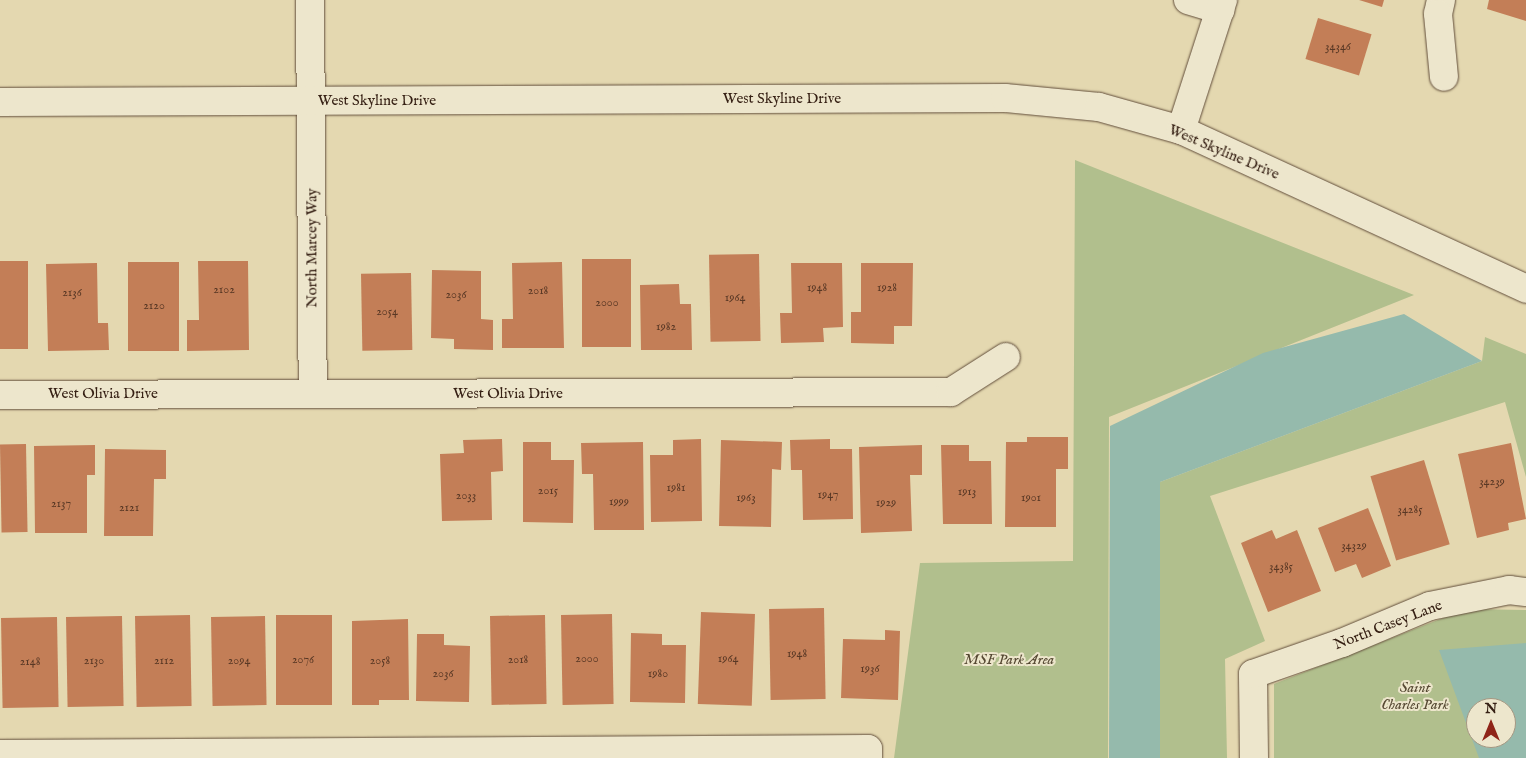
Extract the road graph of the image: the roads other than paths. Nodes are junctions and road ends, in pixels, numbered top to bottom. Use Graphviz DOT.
graph roads {
  1 [pos="310,0"];
  2 [pos="1188,0"];
  3 [pos="1441,0"];
  4 [pos="1222,5"];
  5 [pos="1444,77"];
  6 [pos="311,101"];
  7 [pos="0,102"];
  8 [pos="1180,130"];
  9 [pos="1526,289"];
  10 [pos="1006,357"];
  11 [pos="0,394"];
  12 [pos="313,394"];
  13 [pos="1526,592"];
  14 [pos="868,753"];
  15 [pos="0,754"];
  16 [pos="1254,758"];
  1 -- 6 [label="street, North Marcey Way"];
  2 -- 4 [label="street"];
  3 -- 5 [label="street"];
  4 -- 8 [label="street"];
  6 -- 7 [label="street, West Skyline Drive"];
  6 -- 8 [label="street, West Skyline Drive"];
  6 -- 12 [label="street, North Marcey Way"];
  8 -- 9 [label="street, West Skyline Drive"];
  10 -- 12 [label="street, West Olivia Drive"];
  11 -- 12 [label="street, West Olivia Drive"];
  13 -- 16 [label="street, North Casey Lane"];
  14 -- 15 [label="street"];
}
